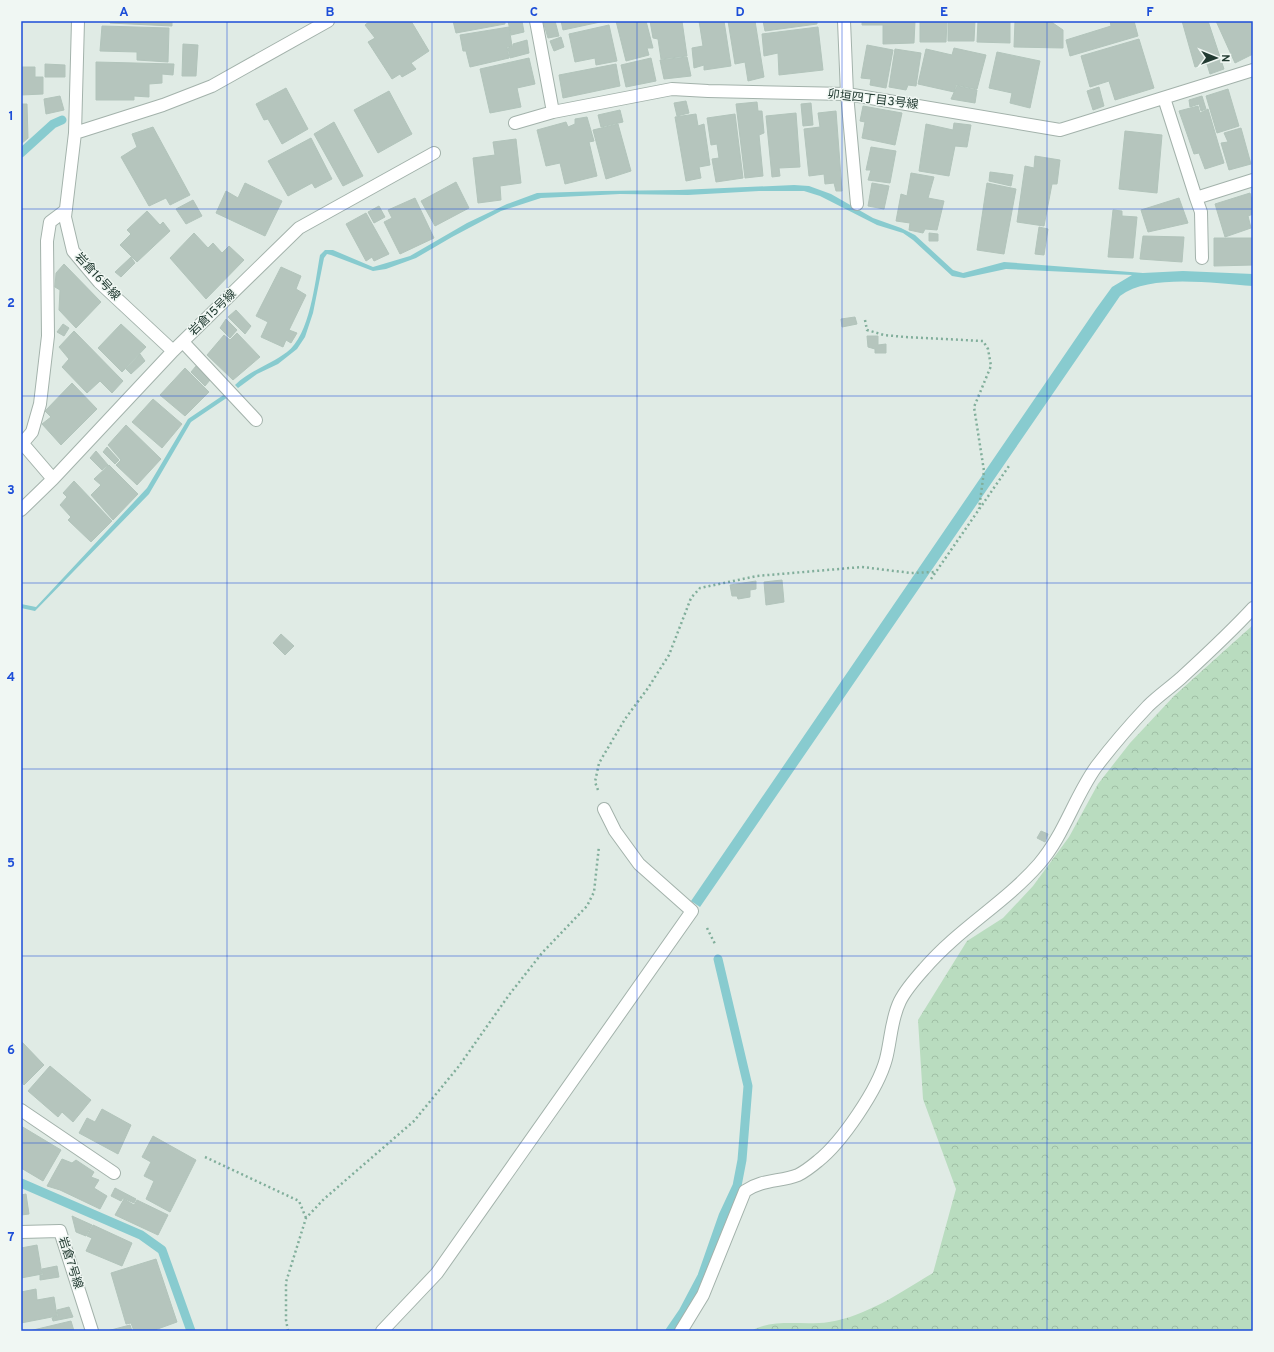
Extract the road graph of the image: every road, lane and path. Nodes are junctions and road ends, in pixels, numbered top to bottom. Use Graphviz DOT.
graph roads {
  1 [pos="78,21"];
  2 [pos="328,21"];
  3 [pos="536,21"];
  4 [pos="844,21"];
  5 [pos="1253,70"];
  6 [pos="847,94"];
  7 [pos="1164,98"];
  8 [pos="552,112"];
  9 [pos="515,123"];
  10 [pos="75,133"];
  11 [pos="434,153"];
  12 [pos="1253,180"];
  13 [pos="1196,198"];
  14 [pos="857,204"];
  15 [pos="66,210"];
  16 [pos="1202,258"];
  17 [pos="865,320"];
  18 [pos="183,342"];
  19 [pos="173,352"];
  20 [pos="256,420"];
  21 [pos="22,445"];
  22 [pos="1008,466"];
  23 [pos="53,479"];
  24 [pos="979,509"];
  25 [pos="21,510"];
  26 [pos="935,572"];
  27 [pos="931,579"];
  28 [pos="1253,608"];
  29 [pos="604,810"];
  30 [pos="21,1110"];
  31 [pos="205,1157"];
  32 [pos="114,1173"];
  33 [pos="306,1218"];
  34 [pos="21,1232"];
  35 [pos="92,1331"];
  36 [pos="288,1331"];
  37 [pos="382,1331"];
  38 [pos="681,1331"];
  1 -- 10 [label="street, 岩倉16号線"];
  2 -- 10 [label="street"];
  3 -- 8 [label="street"];
  4 -- 6 [label="street"];
  5 -- 7 [label="street, 卯垣四丁目3号線"];
  6 -- 7 [label="street, 卯垣四丁目3号線"];
  6 -- 8 [label="street, 卯垣四丁目3号線"];
  6 -- 14 [label="street"];
  7 -- 13 [label="street"];
  8 -- 9 [label="street, 卯垣四丁目3号線"];
  10 -- 15 [label="street, 岩倉16号線"];
  11 -- 18 [label="street, 岩倉15号線"];
  12 -- 13 [label="street"];
  13 -- 16 [label="street"];
  15 -- 19 [label="street, 岩倉16号線"];
  15 -- 21 [label="street"];
  17 -- 24 [label="path"];
  18 -- 19 [label="street, 岩倉15号線"];
  18 -- 20 [label="street"];
  19 -- 23 [label="street, 岩倉15号線"];
  21 -- 23 [label="street"];
  22 -- 24 [label="path"];
  23 -- 25 [label="street, 岩倉15号線"];
  24 -- 26 [label="path"];
  26 -- 27 [label="path"];
  26 -- 29 [label="path"];
  28 -- 38 [label="street"];
  29 -- 33 [label="path"];
  29 -- 37 [label="street"];
  30 -- 32 [label="street"];
  31 -- 33 [label="path"];
  33 -- 36 [label="path"];
  34 -- 35 [label="street, 岩倉7号線"];
}
